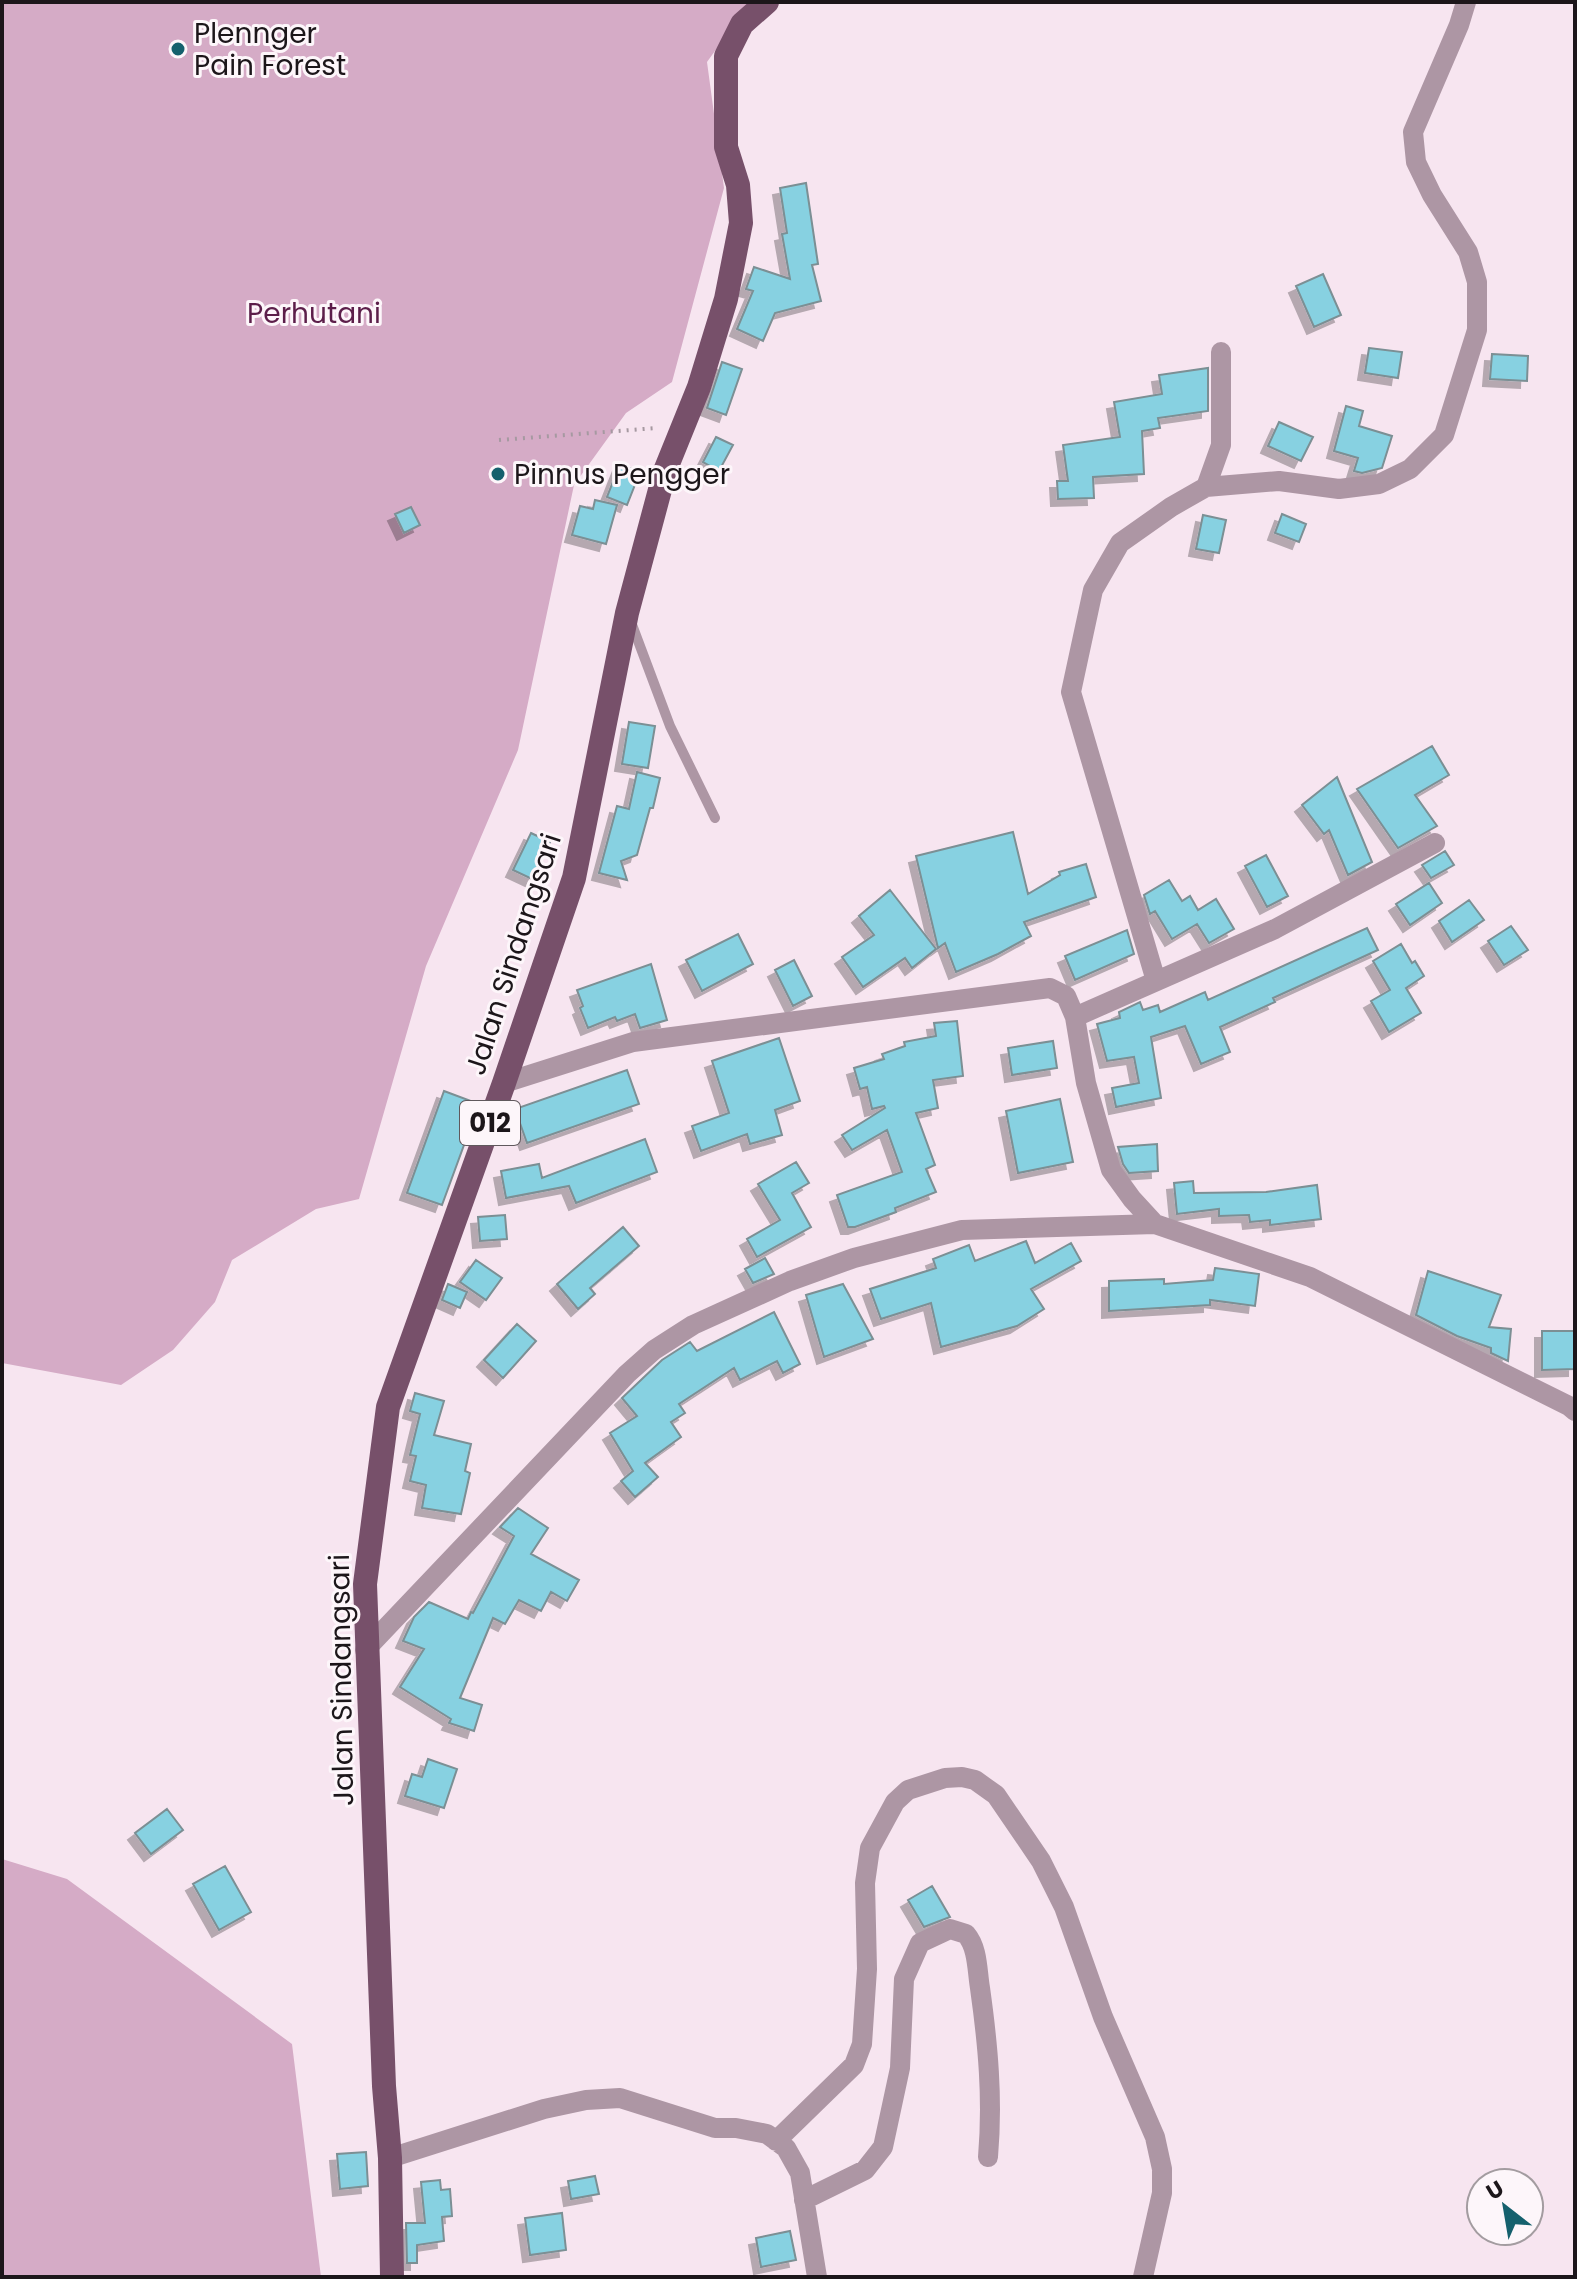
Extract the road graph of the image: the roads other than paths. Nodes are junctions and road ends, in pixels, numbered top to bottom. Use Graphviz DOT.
graph roads {
  1 [pos="767,2"];
  2 [pos="1466,2"];
  3 [pos="1221,352"];
  4 [pos="1206,487"];
  5 [pos="627,613"];
  6 [pos="715,818"];
  7 [pos="1435,843"];
  8 [pos="1156,981"];
  9 [pos="1075,1017"];
  10 [pos="504,1083"];
  11 [pos="1155,1224"];
  12 [pos="1573,1407"];
  13 [pos="365,1650"];
  14 [pos="776,2141"];
  15 [pos="988,2157"];
  16 [pos="390,2158"];
  17 [pos="804,2200"];
  18 [pos="392,2277"];
  19 [pos="817,2277"];
  20 [pos="1143,2277"];
  1 -- 5 [label="main road, Jalan Sindangsari / 012"];
  2 -- 4 [label="street"];
  3 -- 4 [label="street"];
  4 -- 8 [label="street"];
  5 -- 6 [label="lane"];
  5 -- 10 [label="main road, Jalan Sindangsari / 012"];
  7 -- 8 [label="street"];
  8 -- 9 [label="street"];
  9 -- 10 [label="street"];
  9 -- 11 [label="street"];
  10 -- 13 [label="main road, Jalan Sindangsari / 012"];
  11 -- 12 [label="street"];
  11 -- 13 [label="street"];
  13 -- 16 [label="main road, Jalan Sindangsari / 012"];
  14 -- 16 [label="street"];
  14 -- 17 [label="street"];
  14 -- 20 [label="street"];
  15 -- 17 [label="street"];
  16 -- 18 [label="main road, Jalan Sindangsari / 012"];
  17 -- 19 [label="street"];
}
